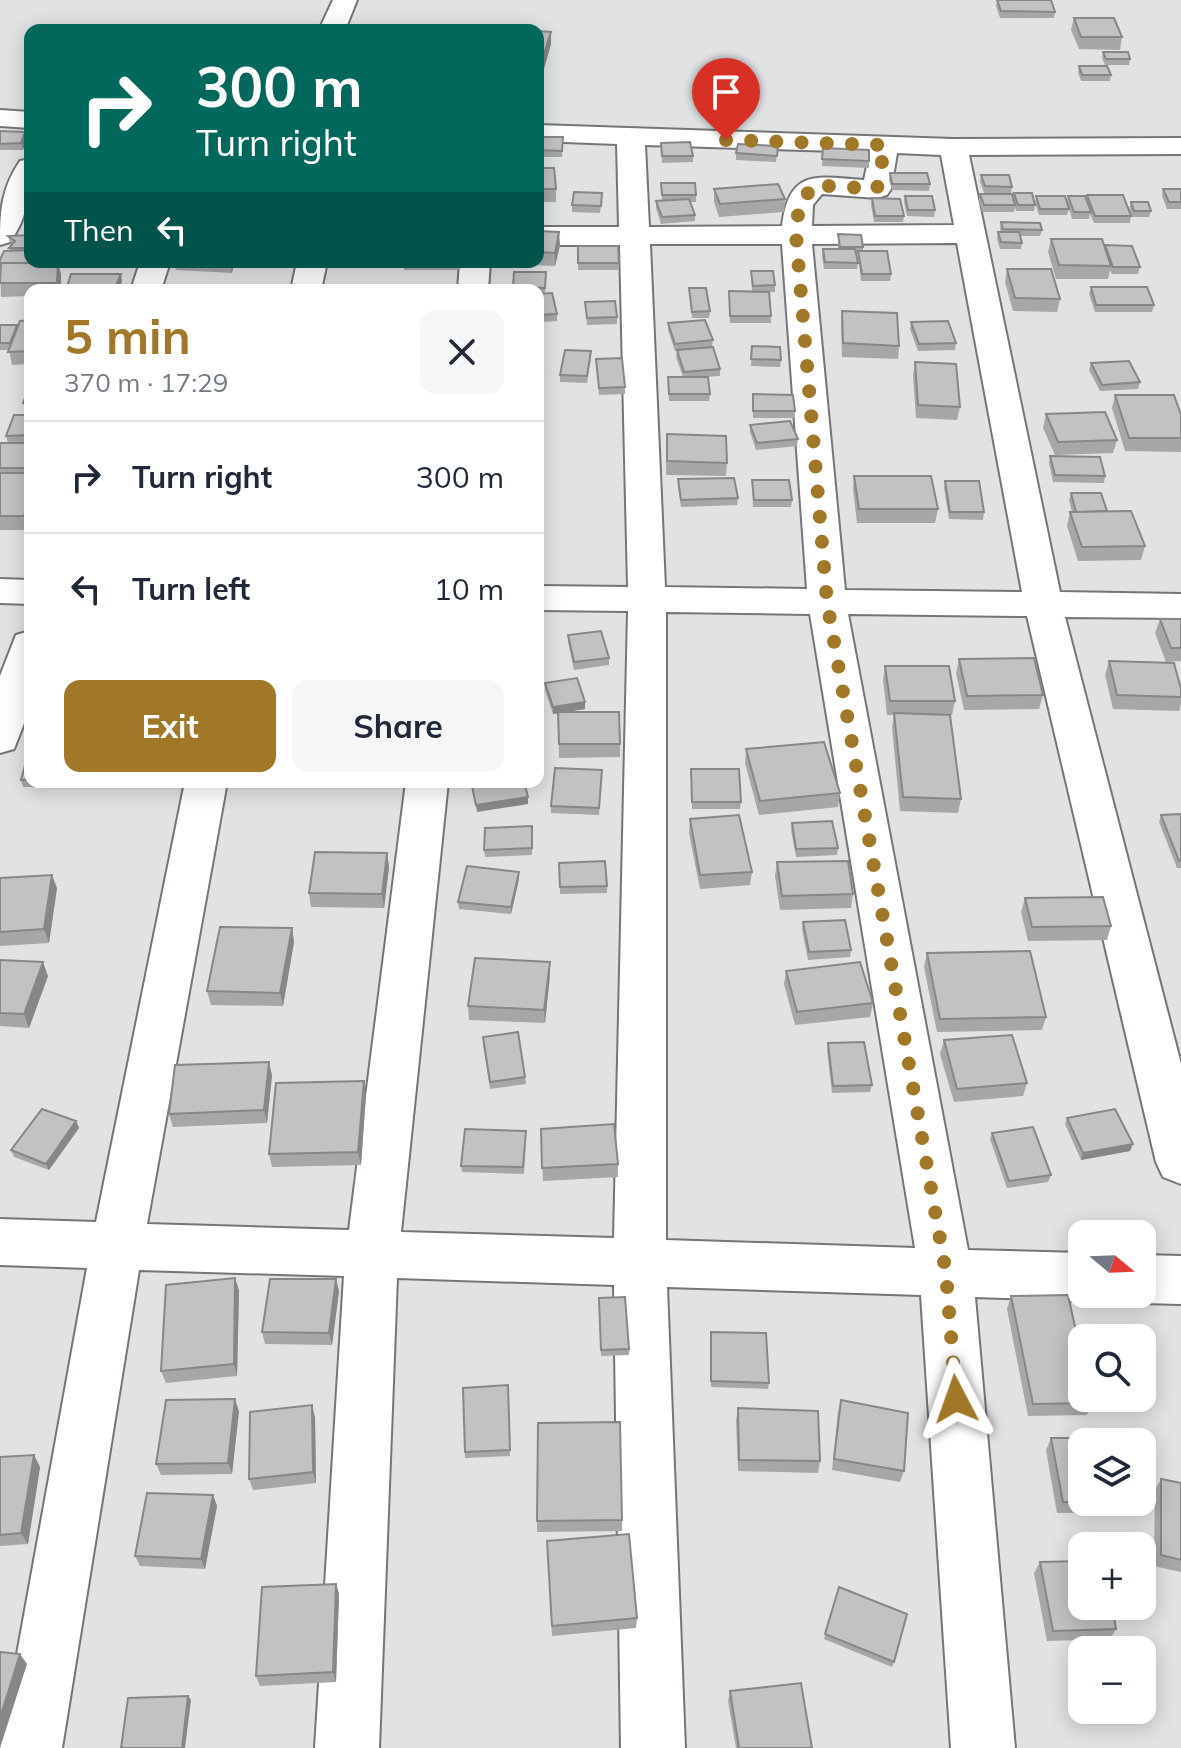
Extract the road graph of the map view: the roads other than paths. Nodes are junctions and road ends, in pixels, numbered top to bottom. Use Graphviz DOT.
graph roads {
  1 [pos="345,0"];
  2 [pos="335,24"];
  3 [pos="0,118"];
  4 [pos="24,120"];
  5 [pos="544,133"];
  6 [pos="631,136"];
  7 [pos="885,145"];
  8 [pos="1181,146"];
  9 [pos="953,147"];
  10 [pos="24,181"];
  11 [pos="970,234"];
  12 [pos="0,235"];
  13 [pos="24,235"];
  14 [pos="796,235"];
  15 [pos="544,236"];
  16 [pos="635,236"];
  17 [pos="0,591"];
  18 [pos="24,592"];
  19 [pos="544,598"];
  20 [pos="647,600"];
  21 [pos="827,602"];
  22 [pos="1043,604"];
  23 [pos="1181,606"];
  24 [pos="24,663"];
  25 [pos="0,739"];
  26 [pos="205,788"];
  27 [pos="426,788"];
  28 [pos="1181,1162"];
  29 [pos="0,1242"];
  30 [pos="117,1246"];
  31 [pos="372,1254"];
  32 [pos="640,1263"];
  33 [pos="946,1273"];
  34 [pos="1068,1277"];
  35 [pos="1156,1279"];
  36 [pos="1181,1280"];
  37 [pos="30,1748"];
  38 [pos="347,1748"];
  39 [pos="653,1748"];
  40 [pos="983,1748"];
  1 -- 2 [label="street"];
  3 -- 4 [label="street"];
  5 -- 6 [label="street"];
  6 -- 7 [label="street"];
  6 -- 16 [label="street"];
  7 -- 9 [label="street"];
  7 -- 14 [label="street"];
  8 -- 9 [label="street"];
  9 -- 11 [label="street"];
  10 -- 12 [label="street"];
  11 -- 14 [label="street"];
  11 -- 22 [label="street"];
  12 -- 13 [label="street"];
  14 -- 16 [label="street"];
  14 -- 21 [label="street"];
  15 -- 16 [label="street"];
  16 -- 20 [label="street"];
  17 -- 18 [label="street"];
  19 -- 20 [label="street"];
  20 -- 21 [label="street"];
  20 -- 32 [label="street"];
  21 -- 22 [label="street"];
  21 -- 33 [label="street"];
  22 -- 23 [label="street"];
  22 -- 28 [label="street"];
  24 -- 25 [label="street"];
  26 -- 30 [label="street"];
  27 -- 31 [label="street"];
  29 -- 30 [label="street"];
  30 -- 31 [label="street"];
  30 -- 37 [label="street"];
  31 -- 32 [label="street"];
  31 -- 38 [label="street"];
  32 -- 33 [label="street"];
  32 -- 39 [label="street"];
  33 -- 34 [label="street"];
  33 -- 40 [label="street"];
  35 -- 36 [label="street"];
}
